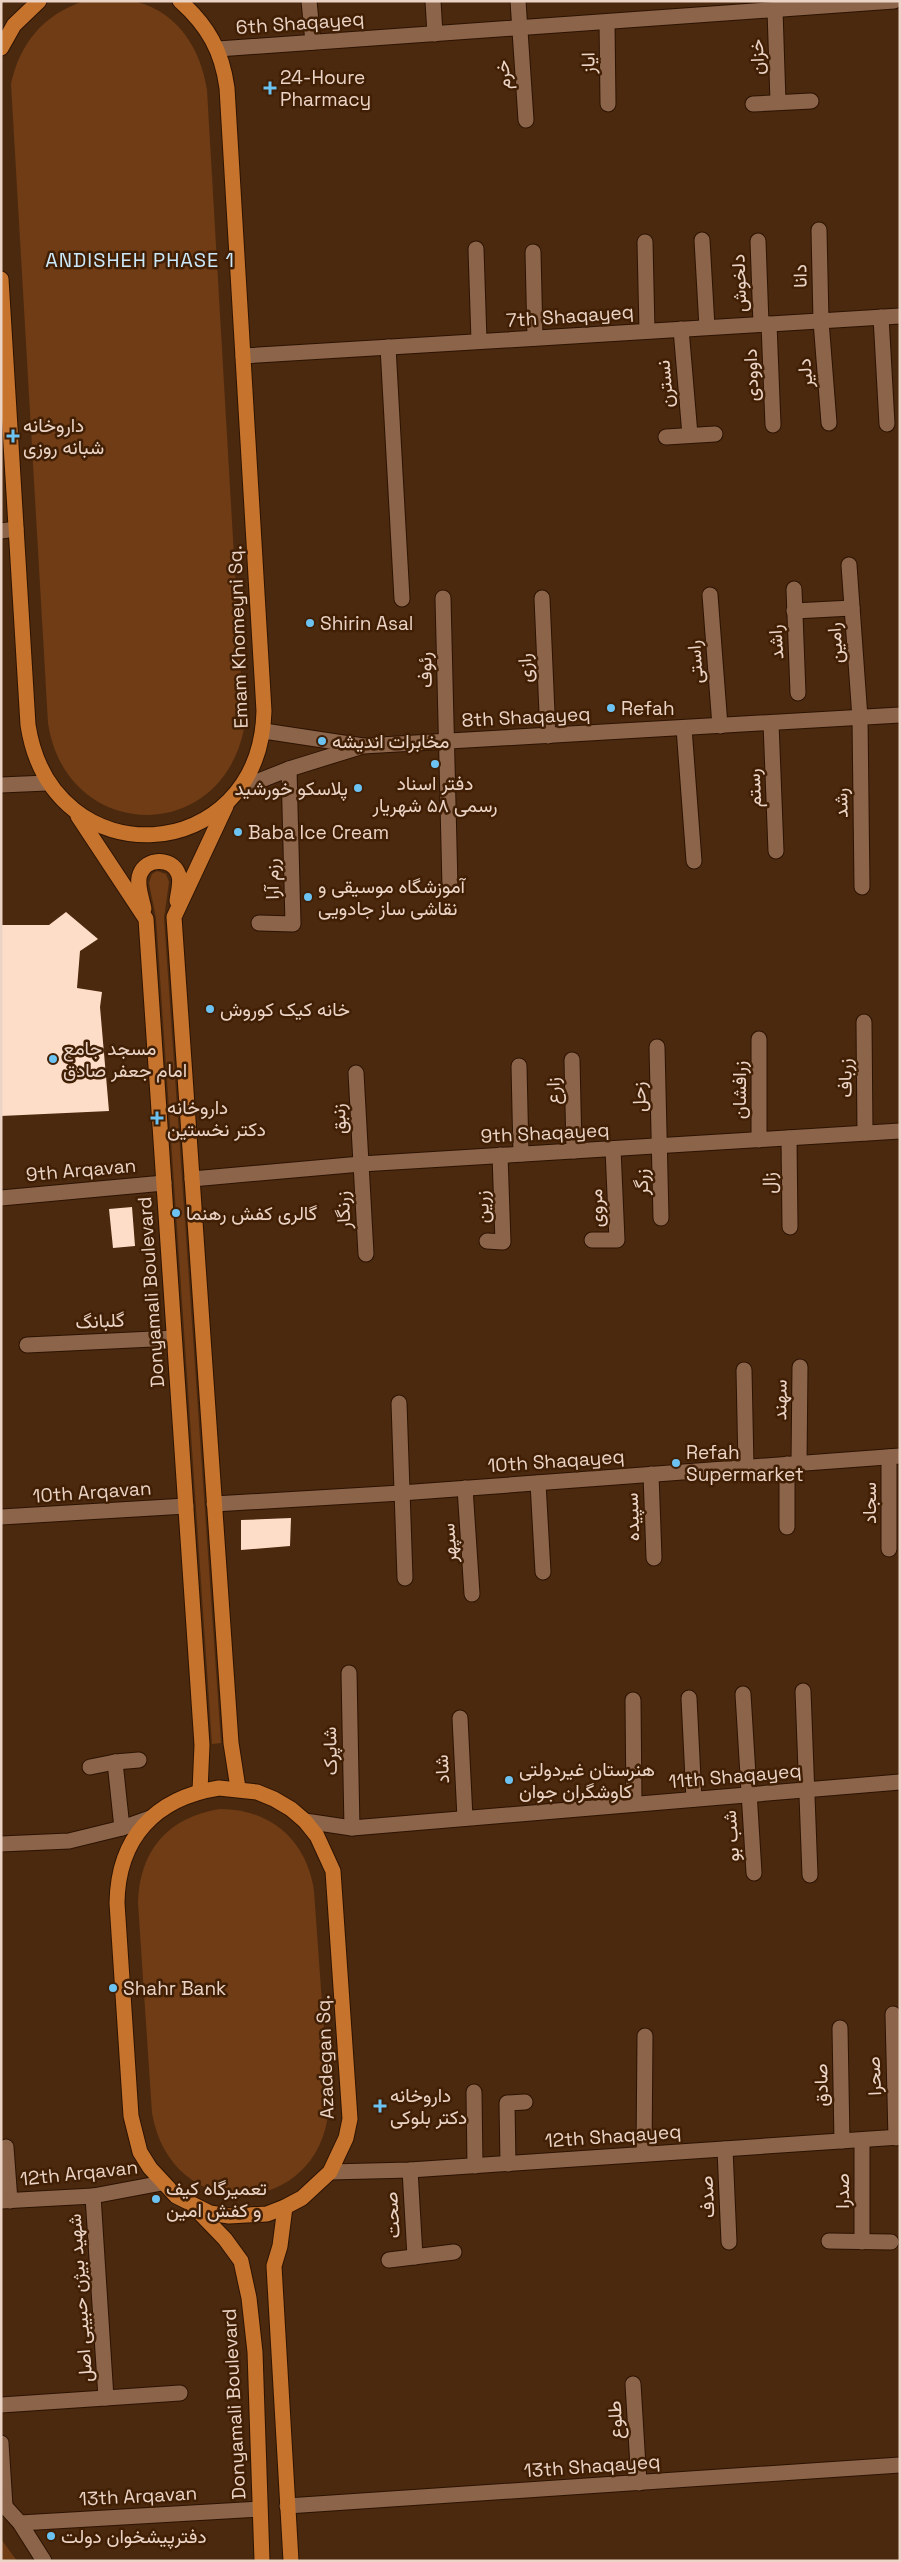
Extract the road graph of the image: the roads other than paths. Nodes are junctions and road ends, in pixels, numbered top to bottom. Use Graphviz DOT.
graph roads {
  1 [pos="39,1"];
  2 [pos="180,1"];
  3 [pos="309,1"];
  4 [pos="433,1"];
  5 [pos="518,1"];
  6 [pos="894,1"];
  7 [pos="862,2"];
  8 [pos="745,6"];
  9 [pos="691,8"];
  10 [pos="776,10"];
  11 [pos="607,22"];
  12 [pos="519,28"];
  13 [pos="435,34"];
  14 [pos="313,42"];
  15 [pos="1,48"];
  16 [pos="218,49"];
  17 [pos="811,101"];
  18 [pos="778,102"];
  19 [pos="608,104"];
  20 [pos="753,104"];
  21 [pos="526,120"];
  22 [pos="819,230"];
  23 [pos="702,240"];
  24 [pos="758,241"];
  25 [pos="646,242"];
  26 [pos="476,249"];
  27 [pos="533,252"];
  28 [pos="1,279"];
  29 [pos="900,316"];
  30 [pos="881,317"];
  31 [pos="821,320"];
  32 [pos="765,324"];
  33 [pos="707,328"];
  34 [pos="681,329"];
  35 [pos="647,331"];
  36 [pos="535,338"];
  37 [pos="479,341"];
  38 [pos="388,347"];
  39 [pos="243,356"];
  40 [pos="4,382"];
  41 [pos="829,423"];
  42 [pos="887,424"];
  43 [pos="773,425"];
  44 [pos="715,434"];
  45 [pos="690,435"];
  46 [pos="666,437"];
  47 [pos="9,530"];
  48 [pos="850,565"];
  49 [pos="794,589"];
  50 [pos="710,595"];
  51 [pos="443,598"];
  52 [pos="542,598"];
  53 [pos="402,599"];
  54 [pos="852,608"];
  55 [pos="794,611"];
  56 [pos="798,693"];
  57 [pos="900,715"];
  58 [pos="860,718"];
  59 [pos="771,723"];
  60 [pos="720,726"];
  61 [pos="684,728"];
  62 [pos="264,731"];
  63 [pos="548,736"];
  64 [pos="447,742"];
  65 [pos="363,746"];
  66 [pos="289,769"];
  67 [pos="47,782"];
  68 [pos="1,785"];
  69 [pos="241,788"];
  70 [pos="227,803"];
  71 [pos="75,812"];
  72 [pos="776,852"];
  73 [pos="694,861"];
  74 [pos="450,887"];
  75 [pos="862,887"];
  76 [pos="174,917"];
  77 [pos="146,919"];
  78 [pos="259,923"];
  79 [pos="864,1022"];
  80 [pos="759,1040"];
  81 [pos="657,1047"];
  82 [pos="572,1060"];
  83 [pos="519,1066"];
  84 [pos="356,1073"];
  85 [pos="900,1131"];
  86 [pos="866,1133"];
  87 [pos="789,1138"];
  88 [pos="760,1140"];
  89 [pos="660,1146"];
  90 [pos="613,1149"];
  91 [pos="574,1151"];
  92 [pos="521,1154"];
  93 [pos="500,1156"];
  94 [pos="361,1164"];
  95 [pos="192,1180"];
  96 [pos="164,1183"];
  97 [pos="1,1198"];
  98 [pos="661,1218"];
  99 [pos="790,1227"];
  100 [pos="592,1240"];
  101 [pos="487,1241"];
  102 [pos="366,1254"];
  103 [pos="174,1338"];
  104 [pos="27,1345"];
  105 [pos="800,1367"];
  106 [pos="744,1370"];
  107 [pos="399,1403"];
  108 [pos="894,1456"];
  109 [pos="793,1464"];
  110 [pos="746,1467"];
  111 [pos="651,1474"];
  112 [pos="538,1483"];
  113 [pos="465,1488"];
  114 [pos="401,1493"];
  115 [pos="214,1504"];
  116 [pos="186,1506"];
  117 [pos="1,1517"];
  118 [pos="787,1527"];
  119 [pos="889,1549"];
  120 [pos="654,1558"];
  121 [pos="543,1572"];
  122 [pos="405,1578"];
  123 [pos="472,1594"];
  124 [pos="349,1673"];
  125 [pos="803,1691"];
  126 [pos="743,1694"];
  127 [pos="688,1698"];
  128 [pos="633,1700"];
  129 [pos="460,1718"];
  130 [pos="139,1760"];
  131 [pos="115,1762"];
  132 [pos="90,1767"];
  133 [pos="900,1782"];
  134 [pos="238,1788"];
  135 [pos="808,1790"];
  136 [pos="200,1791"];
  137 [pos="748,1795"];
  138 [pos="694,1799"];
  139 [pos="634,1804"];
  140 [pos="150,1818"];
  141 [pos="465,1818"];
  142 [pos="305,1821"];
  143 [pos="122,1828"];
  144 [pos="352,1828"];
  145 [pos="1,1844"];
  146 [pos="754,1874"];
  147 [pos="810,1875"];
  148 [pos="892,2014"];
  149 [pos="840,2028"];
  150 [pos="645,2036"];
  151 [pos="474,2092"];
  152 [pos="525,2102"];
  153 [pos="898,2138"];
  154 [pos="862,2140"];
  155 [pos="842,2141"];
  156 [pos="6,2148"];
  157 [pos="725,2149"];
  158 [pos="644,2154"];
  159 [pos="508,2164"];
  160 [pos="474,2166"];
  161 [pos="410,2170"];
  162 [pos="330,2172"];
  163 [pos="162,2183"];
  164 [pos="93,2196"];
  165 [pos="6,2201"];
  166 [pos="192,2206"];
  167 [pos="285,2208"];
  168 [pos="829,2241"];
  169 [pos="729,2242"];
  170 [pos="862,2242"];
  171 [pos="891,2242"];
  172 [pos="454,2252"];
  173 [pos="415,2257"];
  174 [pos="389,2260"];
  175 [pos="633,2384"];
  176 [pos="180,2393"];
  177 [pos="106,2398"];
  178 [pos="1,2404"];
  179 [pos="1,2443"];
  180 [pos="900,2465"];
  181 [pos="639,2483"];
  182 [pos="3,2504"];
  183 [pos="287,2506"];
  184 [pos="259,2509"];
  185 [pos="20,2523"];
  186 [pos="44,2561"];
  187 [pos="262,2561"];
  188 [pos="291,2561"];
  1 -- 15 [label="main road"];
  2 -- 16 [label="main road, Emam Khomeyni Sq."];
  3 -- 14 [label="street"];
  4 -- 13 [label="street"];
  5 -- 12 [label="street, خرم"];
  6 -- 7 [label="street, 6th Shaqayeq"];
  7 -- 10 [label="street, 6th Shaqayeq"];
  8 -- 9 [label="street, 6th Shaqayeq"];
  8 -- 10 [label="street, 6th Shaqayeq"];
  9 -- 11 [label="street, 6th Shaqayeq"];
  10 -- 18 [label="street, خزان"];
  11 -- 12 [label="street, 6th Shaqayeq"];
  11 -- 19 [label="street, ایاز"];
  12 -- 13 [label="street, 6th Shaqayeq"];
  12 -- 21 [label="street, خرم"];
  13 -- 14 [label="street, 6th Shaqayeq"];
  14 -- 16 [label="street, 6th Shaqayeq"];
  16 -- 39 [label="main road, Emam Khomeyni Sq."];
  17 -- 18 [label="street"];
  18 -- 20 [label="street"];
  22 -- 31 [label="street, دانا"];
  23 -- 33 [label="street"];
  24 -- 32 [label="street, دلخوش"];
  25 -- 35 [label="street"];
  26 -- 37 [label="street"];
  27 -- 36 [label="street"];
  28 -- 40 [label="main road, Emam Khomeyni Sq."];
  29 -- 30 [label="street, 7th Shaqayeq"];
  30 -- 31 [label="street, 7th Shaqayeq"];
  30 -- 42 [label="street"];
  31 -- 32 [label="street, 7th Shaqayeq"];
  31 -- 41 [label="street, دلیر"];
  32 -- 33 [label="street, 7th Shaqayeq"];
  32 -- 43 [label="street, داوودی"];
  33 -- 34 [label="street, 7th Shaqayeq"];
  34 -- 35 [label="street, 7th Shaqayeq"];
  34 -- 45 [label="street, نسترن"];
  35 -- 36 [label="street, 7th Shaqayeq"];
  36 -- 37 [label="street, 7th Shaqayeq"];
  37 -- 38 [label="street, 7th Shaqayeq"];
  38 -- 39 [label="street, 7th Shaqayeq"];
  38 -- 53 [label="street"];
  39 -- 62 [label="main road, Emam Khomeyni Sq."];
  40 -- 47 [label="main road, Emam Khomeyni Sq."];
  44 -- 45 [label="street"];
  45 -- 46 [label="street"];
  47 -- 67 [label="main road, Emam Khomeyni Sq."];
  48 -- 54 [label="street, رامین"];
  49 -- 55 [label="street, راشد"];
  50 -- 60 [label="street, راستی"];
  51 -- 64 [label="street, رئوف"];
  52 -- 63 [label="street, رازی"];
  54 -- 55 [label="street"];
  54 -- 58 [label="street, رامین"];
  55 -- 56 [label="street, راشد"];
  57 -- 58 [label="street, 8th Shaqayeq"];
  58 -- 59 [label="street, 8th Shaqayeq"];
  58 -- 75 [label="street, رشد"];
  59 -- 60 [label="street, 8th Shaqayeq"];
  59 -- 72 [label="street, رستم"];
  60 -- 61 [label="street, 8th Shaqayeq"];
  61 -- 63 [label="street, 8th Shaqayeq"];
  61 -- 73 [label="street"];
  62 -- 65 [label="street, 8th Shaqayeq"];
  62 -- 69 [label="main road, Emam Khomeyni Sq."];
  63 -- 64 [label="street, 8th Shaqayeq"];
  64 -- 65 [label="street, 8th Shaqayeq"];
  64 -- 74 [label="street, رئوف"];
  65 -- 66 [label="street, 8th Shaqayeq"];
  66 -- 69 [label="street, 8th Shaqayeq"];
  66 -- 78 [label="street, رزم آرا"];
  67 -- 68 [label="street"];
  67 -- 71 [label="main road, Emam Khomeyni Sq."];
  69 -- 70 [label="main road, Emam Khomeyni Sq."];
  70 -- 71 [label="main road, Emam Khomeyni Sq."];
  70 -- 76 [label="main road"];
  71 -- 77 [label="main road, Donyamali Boulevard"];
  76 -- 77 [label="main road"];
  76 -- 95 [label="main road"];
  77 -- 96 [label="main road, Donyamali Boulevard"];
  79 -- 86 [label="street, زرباف"];
  80 -- 88 [label="street, زرافشان"];
  81 -- 89 [label="street, زحل"];
  82 -- 91 [label="street, زارع"];
  83 -- 92 [label="street"];
  84 -- 94 [label="street, زنبق"];
  85 -- 86 [label="street, 9th Shaqayeq"];
  86 -- 87 [label="street, 9th Shaqayeq"];
  87 -- 88 [label="street, 9th Shaqayeq"];
  87 -- 99 [label="street, زال"];
  88 -- 89 [label="street, 9th Shaqayeq"];
  89 -- 90 [label="street, 9th Shaqayeq"];
  89 -- 98 [label="street, زرگر"];
  90 -- 91 [label="street, 9th Shaqayeq"];
  90 -- 100 [label="street, مروی"];
  91 -- 92 [label="street, 9th Shaqayeq"];
  92 -- 93 [label="street, 9th Shaqayeq"];
  93 -- 94 [label="street, 9th Shaqayeq"];
  93 -- 101 [label="street, زرین"];
  94 -- 95 [label="street, 9th Shaqayeq"];
  94 -- 102 [label="street, زرنگار"];
  95 -- 115 [label="main road"];
  96 -- 97 [label="street, 9th Arqavan"];
  96 -- 103 [label="main road, Donyamali Boulevard"];
  103 -- 104 [label="street, گلبانگ"];
  103 -- 116 [label="main road, Donyamali Boulevard"];
  105 -- 109 [label="street, سهند"];
  106 -- 110 [label="street"];
  107 -- 114 [label="street"];
  108 -- 109 [label="street, 10th Shaqayeq"];
  108 -- 119 [label="street, سجاد"];
  109 -- 110 [label="street, 10th Shaqayeq"];
  109 -- 118 [label="street, سهند"];
  110 -- 111 [label="street, 10th Shaqayeq"];
  111 -- 112 [label="street, 10th Shaqayeq"];
  111 -- 120 [label="street, سپیده"];
  112 -- 113 [label="street, 10th Shaqayeq"];
  112 -- 121 [label="street"];
  113 -- 114 [label="street, 10th Shaqayeq"];
  113 -- 123 [label="street, سپهر"];
  114 -- 115 [label="street, 10th Shaqayeq"];
  114 -- 122 [label="street"];
  115 -- 134 [label="main road"];
  116 -- 117 [label="street, 10th Arqavan"];
  116 -- 136 [label="main road, Donyamali Boulevard"];
  124 -- 144 [label="street, شاپرک"];
  125 -- 135 [label="street"];
  126 -- 137 [label="street, شب بو"];
  127 -- 138 [label="street"];
  128 -- 139 [label="street"];
  129 -- 141 [label="street, شاد"];
  130 -- 131 [label="street"];
  131 -- 132 [label="street"];
  131 -- 143 [label="street"];
  133 -- 135 [label="street, 11th Shaqayeq"];
  134 -- 136 [label="main road, Azadegan Sq."];
  134 -- 142 [label="main road, Azadegan Sq."];
  135 -- 137 [label="street, 11th Shaqayeq"];
  135 -- 147 [label="street"];
  136 -- 140 [label="main road, Azadegan Sq."];
  137 -- 138 [label="street, 11th Shaqayeq"];
  137 -- 146 [label="street, شب بو"];
  138 -- 139 [label="street, 11th Shaqayeq"];
  139 -- 141 [label="street, 11th Shaqayeq"];
  140 -- 143 [label="street"];
  140 -- 163 [label="main road, Azadegan Sq."];
  141 -- 144 [label="street, 11th Shaqayeq"];
  142 -- 144 [label="street, 11th Shaqayeq"];
  142 -- 162 [label="main road, Azadegan Sq."];
  143 -- 145 [label="street"];
  148 -- 153 [label="street, صحرا"];
  149 -- 155 [label="street, صادق"];
  150 -- 158 [label="street"];
  151 -- 160 [label="street"];
  152 -- 159 [label="street"];
  153 -- 154 [label="street, 12th Shaqayeq"];
  154 -- 155 [label="street, 12th Shaqayeq"];
  154 -- 170 [label="street, صدرا"];
  155 -- 157 [label="street, 12th Shaqayeq"];
  156 -- 165 [label="street"];
  157 -- 158 [label="street, 12th Shaqayeq"];
  157 -- 169 [label="street, صدف"];
  158 -- 159 [label="street, 12th Shaqayeq"];
  159 -- 160 [label="street, 12th Shaqayeq"];
  160 -- 161 [label="street, 12th Shaqayeq"];
  161 -- 162 [label="street, 12th Shaqayeq"];
  161 -- 173 [label="street, صحت"];
  162 -- 167 [label="main road, Azadegan Sq."];
  163 -- 164 [label="street, 12th Arqavan"];
  163 -- 166 [label="main road, Azadegan Sq."];
  164 -- 165 [label="street, 12th Arqavan"];
  164 -- 177 [label="street, شهید بیژن حبیبی اصل"];
  166 -- 167 [label="main road, Azadegan Sq."];
  166 -- 184 [label="main road, Donyamali Boulevard"];
  167 -- 183 [label="main road"];
  168 -- 170 [label="street"];
  170 -- 171 [label="street"];
  172 -- 173 [label="street"];
  173 -- 174 [label="street"];
  175 -- 181 [label="street, طلوع"];
  176 -- 177 [label="street"];
  177 -- 178 [label="street"];
  179 -- 182 [label="street"];
  180 -- 181 [label="street, 13th Shaqayeq"];
  181 -- 183 [label="street, 13th Shaqayeq"];
  182 -- 185 [label="street"];
  183 -- 188 [label="main road"];
  184 -- 185 [label="street, 13th Arqavan"];
  184 -- 187 [label="main road, Donyamali Boulevard"];
  185 -- 186 [label="street"];
}
